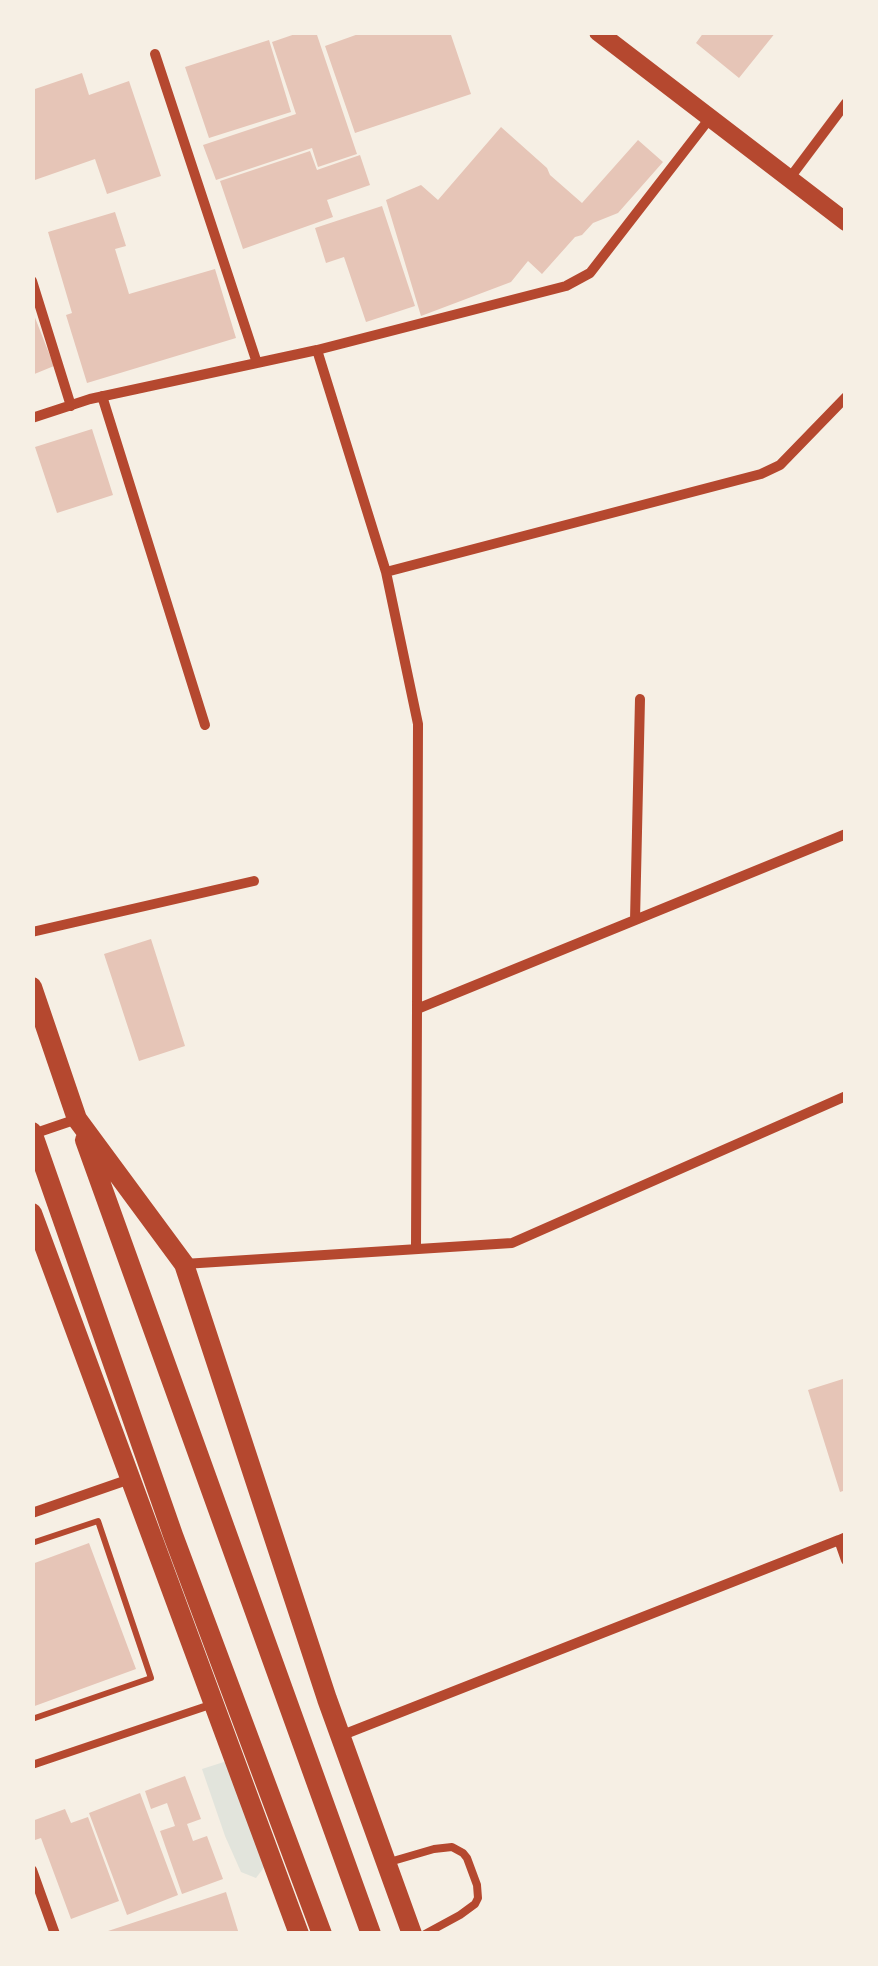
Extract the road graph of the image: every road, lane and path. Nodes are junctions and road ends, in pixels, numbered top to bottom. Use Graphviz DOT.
graph roads {
  1 [pos="598,32"];
  2 [pos="155,54"];
  3 [pos="846,103"];
  4 [pos="710,118"];
  5 [pos="789,179"];
  6 [pos="846,222"];
  7 [pos="32,281"];
  8 [pos="317,350"];
  9 [pos="257,363"];
  10 [pos="102,396"];
  11 [pos="846,397"];
  12 [pos="71,406"];
  13 [pos="32,418"];
  14 [pos="386,572"];
  15 [pos="640,700"];
  16 [pos="205,725"];
  17 [pos="846,834"];
  18 [pos="254,881"];
  19 [pos="635,920"];
  20 [pos="32,932"];
  21 [pos="32,988"];
  22 [pos="417,1009"];
  23 [pos="846,1096"];
  24 [pos="78,1119"];
  25 [pos="32,1133"];
  26 [pos="32,1212"];
  27 [pos="416,1247"];
  28 [pos="184,1264"];
  29 [pos="131,1479"];
  30 [pos="32,1513"];
  31 [pos="842,1538"];
  32 [pos="32,1544"];
  33 [pos="846,1560"];
  34 [pos="213,1704"];
  35 [pos="32,1719"];
  36 [pos="340,1736"];
  37 [pos="32,1765"];
  38 [pos="386,1863"];
  39 [pos="32,1870"];
  40 [pos="55,1934"];
  41 [pos="298,1934"];
  42 [pos="322,1934"];
  43 [pos="371,1934"];
  44 [pos="412,1934"];
  45 [pos="425,1934"];
  1 -- 4 [label="street"];
  2 -- 9 [label="street"];
  3 -- 5 [label="street"];
  4 -- 5 [label="street"];
  4 -- 8 [label="street"];
  5 -- 6 [label="street"];
  7 -- 12 [label="street"];
  8 -- 9 [label="street"];
  8 -- 14 [label="street"];
  9 -- 10 [label="street"];
  10 -- 12 [label="street"];
  10 -- 16 [label="street"];
  11 -- 14 [label="street"];
  12 -- 13 [label="street"];
  14 -- 22 [label="street"];
  15 -- 19 [label="street"];
  17 -- 19 [label="street"];
  18 -- 20 [label="street"];
  19 -- 22 [label="street"];
  21 -- 24 [label="main road"];
  22 -- 27 [label="street"];
  23 -- 27 [label="street"];
  24 -- 25 [label="street"];
  24 -- 28 [label="main road"];
  24 -- 43 [label="main road"];
  25 -- 42 [label="main road"];
  26 -- 29 [label="main road"];
  27 -- 28 [label="street"];
  28 -- 36 [label="main road"];
  29 -- 30 [label="street"];
  29 -- 34 [label="main road"];
  31 -- 33 [label="street"];
  31 -- 36 [label="street"];
  32 -- 35 [label="path"];
  34 -- 37 [label="lane"];
  34 -- 41 [label="main road"];
  36 -- 38 [label="main road"];
  38 -- 44 [label="main road"];
  38 -- 45 [label="lane"];
  39 -- 40 [label="street"];
}
